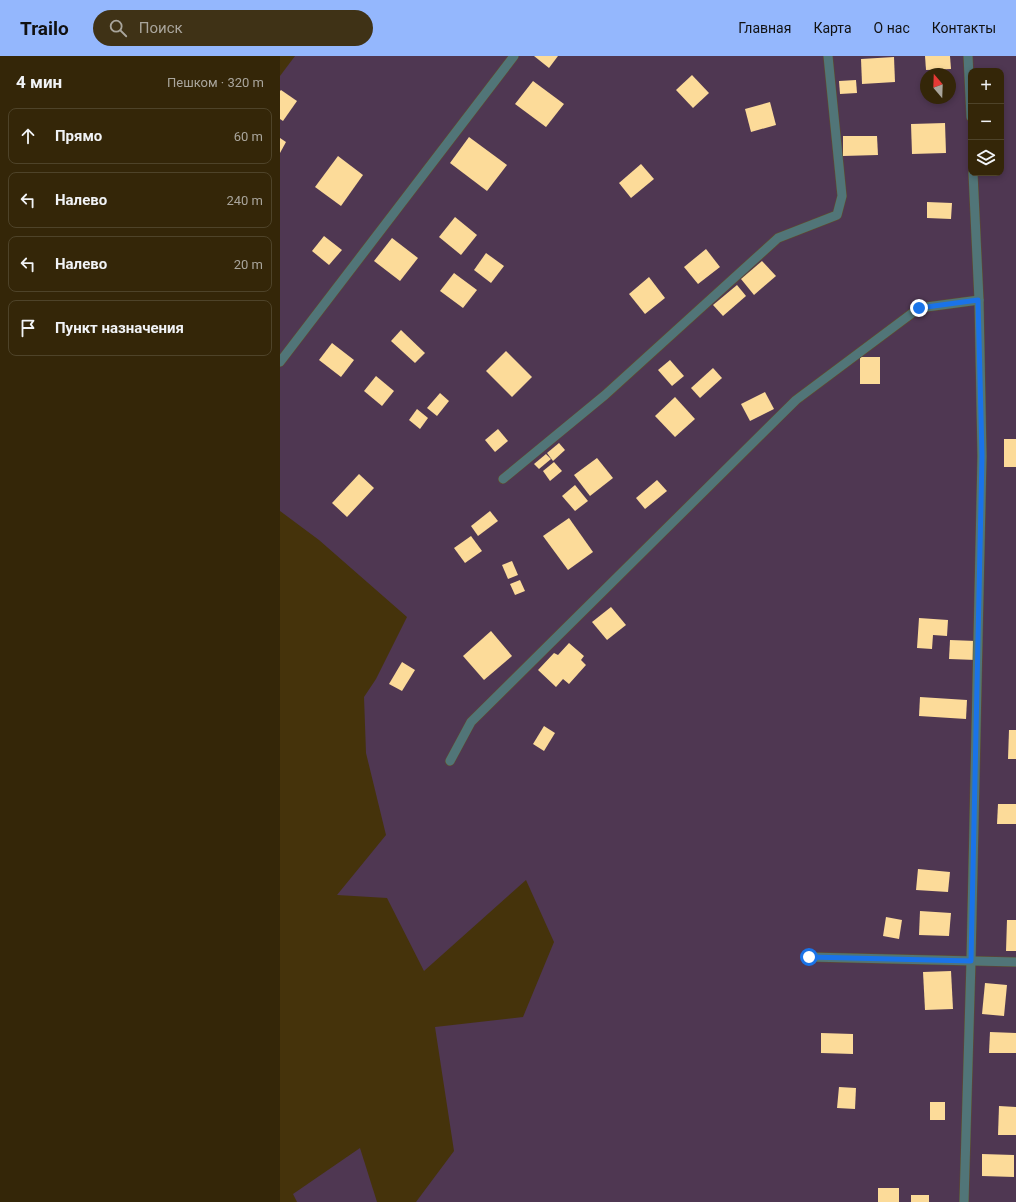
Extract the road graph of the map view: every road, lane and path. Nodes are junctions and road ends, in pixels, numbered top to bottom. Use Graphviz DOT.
graph roads {
  1 [pos="514,56"];
  2 [pos="828,56"];
  3 [pos="968,56"];
  4 [pos="970,104"];
  5 [pos="973,176"];
  6 [pos="978,300"];
  7 [pos="280,362"];
  8 [pos="504,479"];
  9 [pos="450,761"];
  10 [pos="809,957"];
  11 [pos="971,961"];
  12 [pos="1016,962"];
  13 [pos="964,1202"];
  1 -- 7 [label="lane"];
  2 -- 8 [label="lane"];
  3 -- 4 [label="lane"];
  5 -- 6 [label="lane"];
  6 -- 9 [label="lane"];
  6 -- 11 [label="lane"];
  10 -- 11 [label="lane"];
  11 -- 12 [label="lane"];
  11 -- 13 [label="lane"];
}
